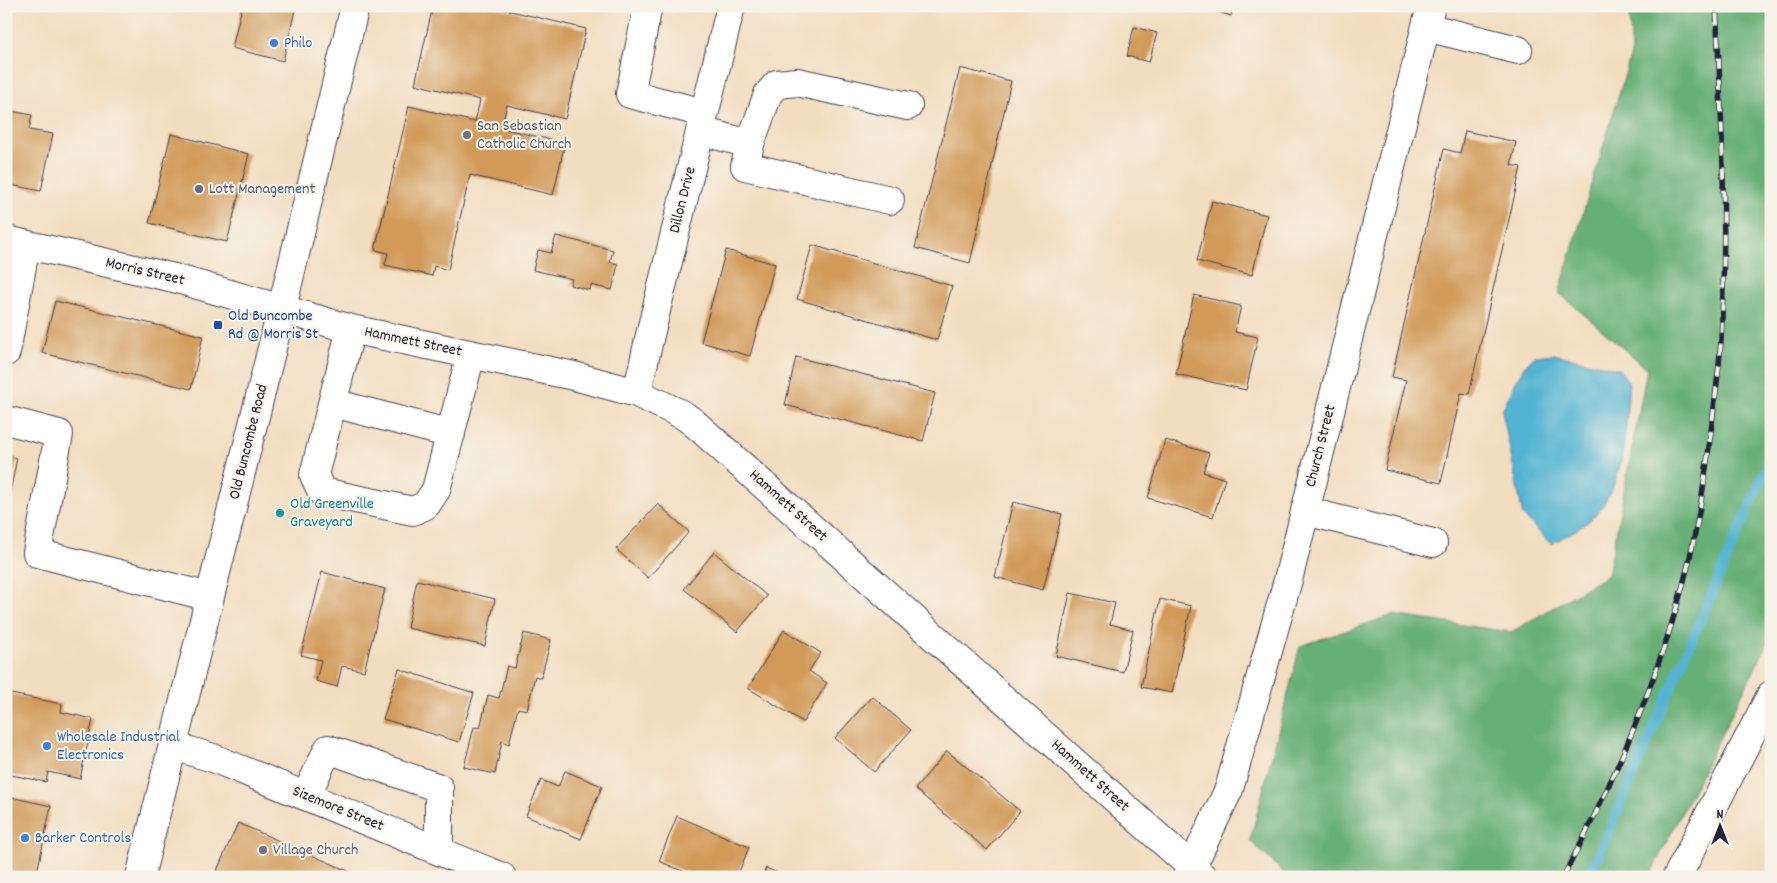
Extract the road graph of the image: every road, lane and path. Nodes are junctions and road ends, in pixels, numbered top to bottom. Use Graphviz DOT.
graph roads {
  1 [pos="355,6"];
  2 [pos="648,6"];
  3 [pos="730,6"];
  4 [pos="1428,16"];
  5 [pos="1518,50"];
  6 [pos="908,106"];
  7 [pos="702,122"];
  8 [pos="750,144"];
  9 [pos="890,200"];
  10 [pos="16,243"];
  11 [pos="282,308"];
  12 [pos="351,329"];
  13 [pos="6,352"];
  14 [pos="471,354"];
  15 [pos="638,393"];
  16 [pos="333,403"];
  17 [pos="6,420"];
  18 [pos="451,434"];
  19 [pos="1305,512"];
  20 [pos="1433,543"];
  21 [pos="210,597"];
  22 [pos="1771,695"];
  23 [pos="173,746"];
  24 [pos="306,796"];
  25 [pos="439,851"];
  26 [pos="1194,873"];
  27 [pos="140,877"];
  28 [pos="502,877"];
  29 [pos="1677,877"];
  1 -- 11 [label="street, Old Buncombe Road"];
  2 -- 7 [label="street"];
  3 -- 7 [label="street, Dillon Drive"];
  4 -- 5 [label="street"];
  4 -- 19 [label="street, Church Street"];
  6 -- 8 [label="street"];
  7 -- 8 [label="street"];
  7 -- 15 [label="street, Dillon Drive"];
  8 -- 9 [label="street"];
  10 -- 11 [label="street, Morris Street"];
  10 -- 13 [label="street"];
  11 -- 12 [label="street, Hammett Street"];
  11 -- 21 [label="street, Old Buncombe Road"];
  12 -- 14 [label="street, Hammett Street"];
  12 -- 16 [label="street"];
  14 -- 15 [label="street, Hammett Street"];
  14 -- 18 [label="street"];
  15 -- 26 [label="street, Hammett Street"];
  16 -- 18 [label="street"];
  16 -- 18 [label="street"];
  17 -- 21 [label="street"];
  19 -- 20 [label="street"];
  19 -- 26 [label="street, Church Street"];
  21 -- 23 [label="street, Old Buncombe Road"];
  22 -- 29 [label="street"];
  23 -- 24 [label="street, Sizemore Street"];
  23 -- 27 [label="street, Old Buncombe Road"];
  24 -- 25 [label="street, Sizemore Street"];
  24 -- 25 [label="street"];
  25 -- 28 [label="street, Sizemore Street"];
}
